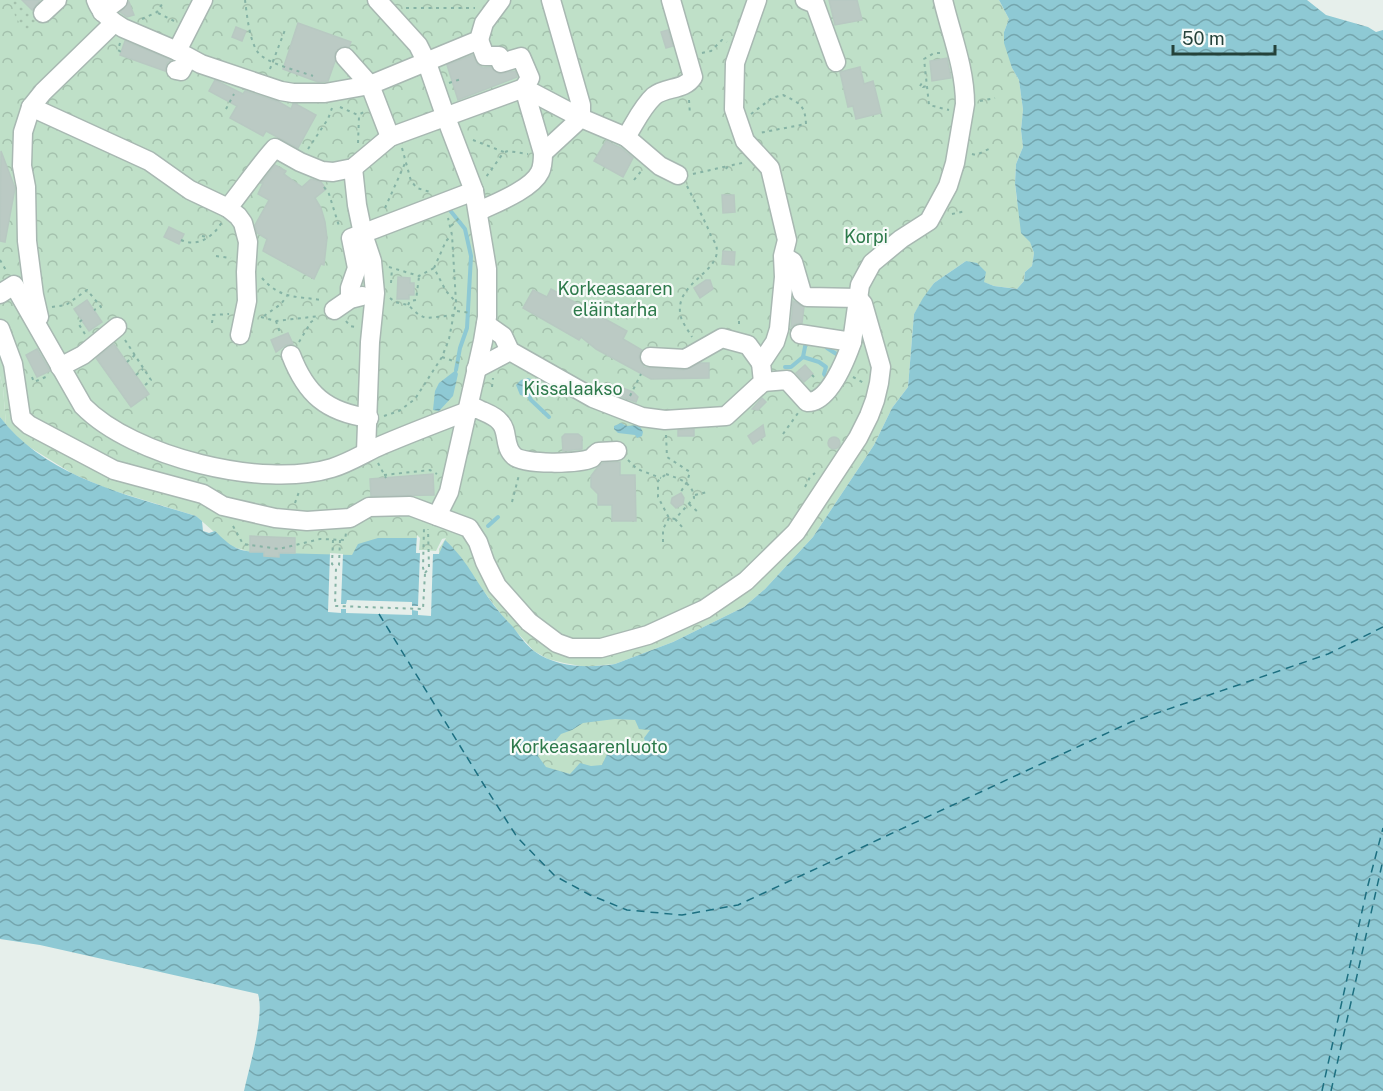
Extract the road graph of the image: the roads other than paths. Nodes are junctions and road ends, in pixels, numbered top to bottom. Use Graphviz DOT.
graph roads {
  1 [pos="57,0"];
  2 [pos="118,0"];
  3 [pos="203,0"];
  4 [pos="501,0"];
  5 [pos="550,0"];
  6 [pos="671,0"];
  7 [pos="757,0"];
  8 [pos="943,0"];
  9 [pos="812,1"];
  10 [pos="381,4"];
  11 [pos="43,13"];
  12 [pos="107,15"];
  13 [pos="479,40"];
  14 [pos="345,57"];
  15 [pos="180,60"];
  16 [pos="836,62"];
  17 [pos="427,63"];
  18 [pos="370,85"];
  19 [pos="524,88"];
  20 [pos="31,107"];
  21 [pos="445,116"];
  22 [pos="581,118"];
  23 [pos="394,135"];
  24 [pos="626,136"];
  25 [pos="543,153"];
  26 [pos="358,164"];
  27 [pos="682,180"];
  28 [pos="478,187"];
  29 [pos="228,208"];
  30 [pos="479,211"];
  31 [pos="371,231"];
  32 [pos="783,256"];
  33 [pos="0,294"];
  34 [pos="375,296"];
  35 [pos="858,298"];
  36 [pos="350,299"];
  37 [pos="324,309"];
  38 [pos="479,319"];
  39 [pos="117,327"];
  40 [pos="0,329"];
  41 [pos="800,334"];
  42 [pos="240,335"];
  43 [pos="44,337"];
  44 [pos="852,342"];
  45 [pos="510,351"];
  46 [pos="291,355"];
  47 [pos="650,357"];
  48 [pos="761,363"];
  49 [pos="60,367"];
  50 [pos="470,367"];
  51 [pos="763,382"];
  52 [pos="467,412"];
  53 [pos="369,418"];
  54 [pos="617,451"];
  55 [pos="366,452"];
  56 [pos="431,514"];
  1 -- 11 [label="lane"];
  2 -- 12 [label="lane"];
  3 -- 15 [label="lane"];
  4 -- 13 [label="lane"];
  5 -- 22 [label="lane"];
  6 -- 24 [label="lane"];
  7 -- 32 [label="lane"];
  8 -- 35 [label="lane"];
  9 -- 16 [label="lane"];
  10 -- 17 [label="lane"];
  12 -- 15 [label="lane"];
  12 -- 20 [label="lane"];
  13 -- 17 [label="lane"];
  13 -- 19 [label="lane"];
  14 -- 18 [label="lane"];
  15 -- 18 [label="lane"];
  17 -- 18 [label="lane"];
  17 -- 21 [label="lane"];
  18 -- 23 [label="lane"];
  19 -- 21 [label="lane"];
  19 -- 22 [label="lane"];
  19 -- 25 [label="lane"];
  20 -- 29 [label="lane"];
  20 -- 43 [label="lane"];
  21 -- 23 [label="lane"];
  21 -- 28 [label="lane"];
  22 -- 24 [label="lane"];
  22 -- 25 [label="lane"];
  23 -- 26 [label="lane"];
  24 -- 27 [label="lane"];
  25 -- 30 [label="lane"];
  26 -- 29 [label="lane"];
  26 -- 31 [label="lane"];
  28 -- 30 [label="lane"];
  28 -- 31 [label="lane"];
  29 -- 42 [label="lane"];
  30 -- 38 [label="lane"];
  31 -- 34 [label="lane"];
  31 -- 36 [label="lane"];
  32 -- 35 [label="lane"];
  32 -- 48 [label="lane"];
  33 -- 43 [label="lane"];
  34 -- 36 [label="lane"];
  34 -- 53 [label="lane"];
  35 -- 44 [label="lane"];
  35 -- 56 [label="lane"];
  36 -- 37 [label="lane"];
  38 -- 45 [label="lane"];
  38 -- 50 [label="lane"];
  39 -- 49 [label="lane"];
  40 -- 56 [label="lane"];
  41 -- 44 [label="lane"];
  43 -- 49 [label="lane"];
  44 -- 51 [label="lane"];
  45 -- 50 [label="lane"];
  45 -- 51 [label="lane"];
  46 -- 53 [label="lane"];
  47 -- 48 [label="lane"];
  48 -- 51 [label="lane"];
  49 -- 55 [label="lane"];
  50 -- 52 [label="lane"];
  52 -- 54 [label="lane"];
  52 -- 55 [label="lane"];
  52 -- 56 [label="lane"];
  53 -- 55 [label="lane"];
}
